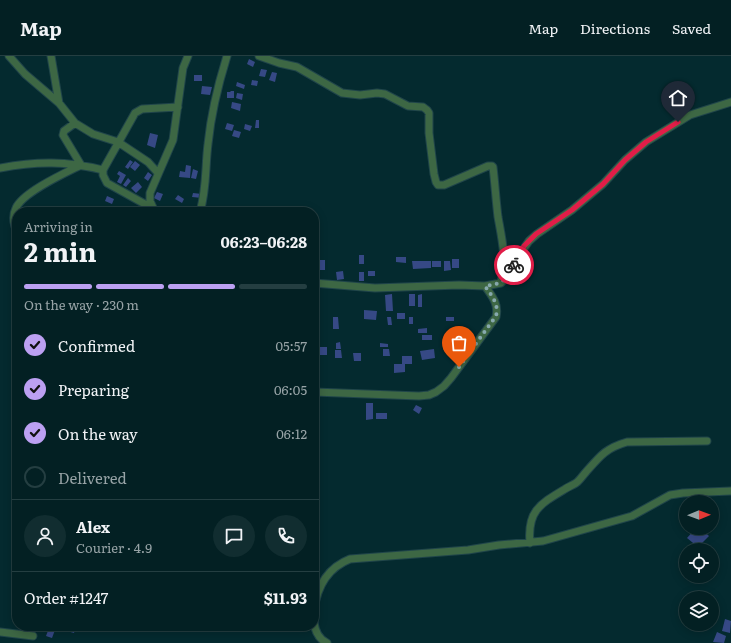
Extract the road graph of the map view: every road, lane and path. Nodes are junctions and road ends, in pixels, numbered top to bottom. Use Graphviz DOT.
graph roads {
  1 [pos="9,56"];
  2 [pos="51,56"];
  3 [pos="188,56"];
  4 [pos="227,56"];
  5 [pos="259,56"];
  6 [pos="731,102"];
  7 [pos="59,103"];
  8 [pos="178,107"];
  9 [pos="75,122"];
  10 [pos="118,142"];
  11 [pos="81,165"];
  12 [pos="0,168"];
  13 [pos="103,170"];
  14 [pos="158,173"];
  15 [pos="16,207"];
  16 [pos="149,207"];
  17 [pos="153,207"];
  18 [pos="201,207"];
  19 [pos="501,282"];
  20 [pos="319,283"];
  21 [pos="485,286"];
  22 [pos="319,392"];
  23 [pos="707,441"];
  24 [pos="731,491"];
  25 [pos="530,543"];
  26 [pos="319,592"];
  27 [pos="317,631"];
  28 [pos="0,632"];
  29 [pos="32,636"];
  30 [pos="327,643"];
  1 -- 7 [label="street"];
  2 -- 7 [label="street"];
  3 -- 8 [label="street"];
  4 -- 18 [label="street"];
  5 -- 19 [label="street"];
  6 -- 19 [label="street"];
  7 -- 9 [label="street"];
  8 -- 10 [label="street"];
  8 -- 14 [label="street"];
  9 -- 10 [label="street"];
  9 -- 11 [label="street"];
  10 -- 13 [label="street"];
  10 -- 14 [label="street"];
  11 -- 12 [label="street"];
  11 -- 13 [label="street"];
  11 -- 15 [label="street"];
  13 -- 16 [label="street"];
  14 -- 17 [label="street"];
  19 -- 21 [label="street"];
  20 -- 21 [label="street"];
  21 -- 22 [label="street"];
  23 -- 25 [label="street"];
  24 -- 25 [label="street"];
  25 -- 26 [label="street"];
  27 -- 30 [label="street"];
  28 -- 29 [label="street"];
}
